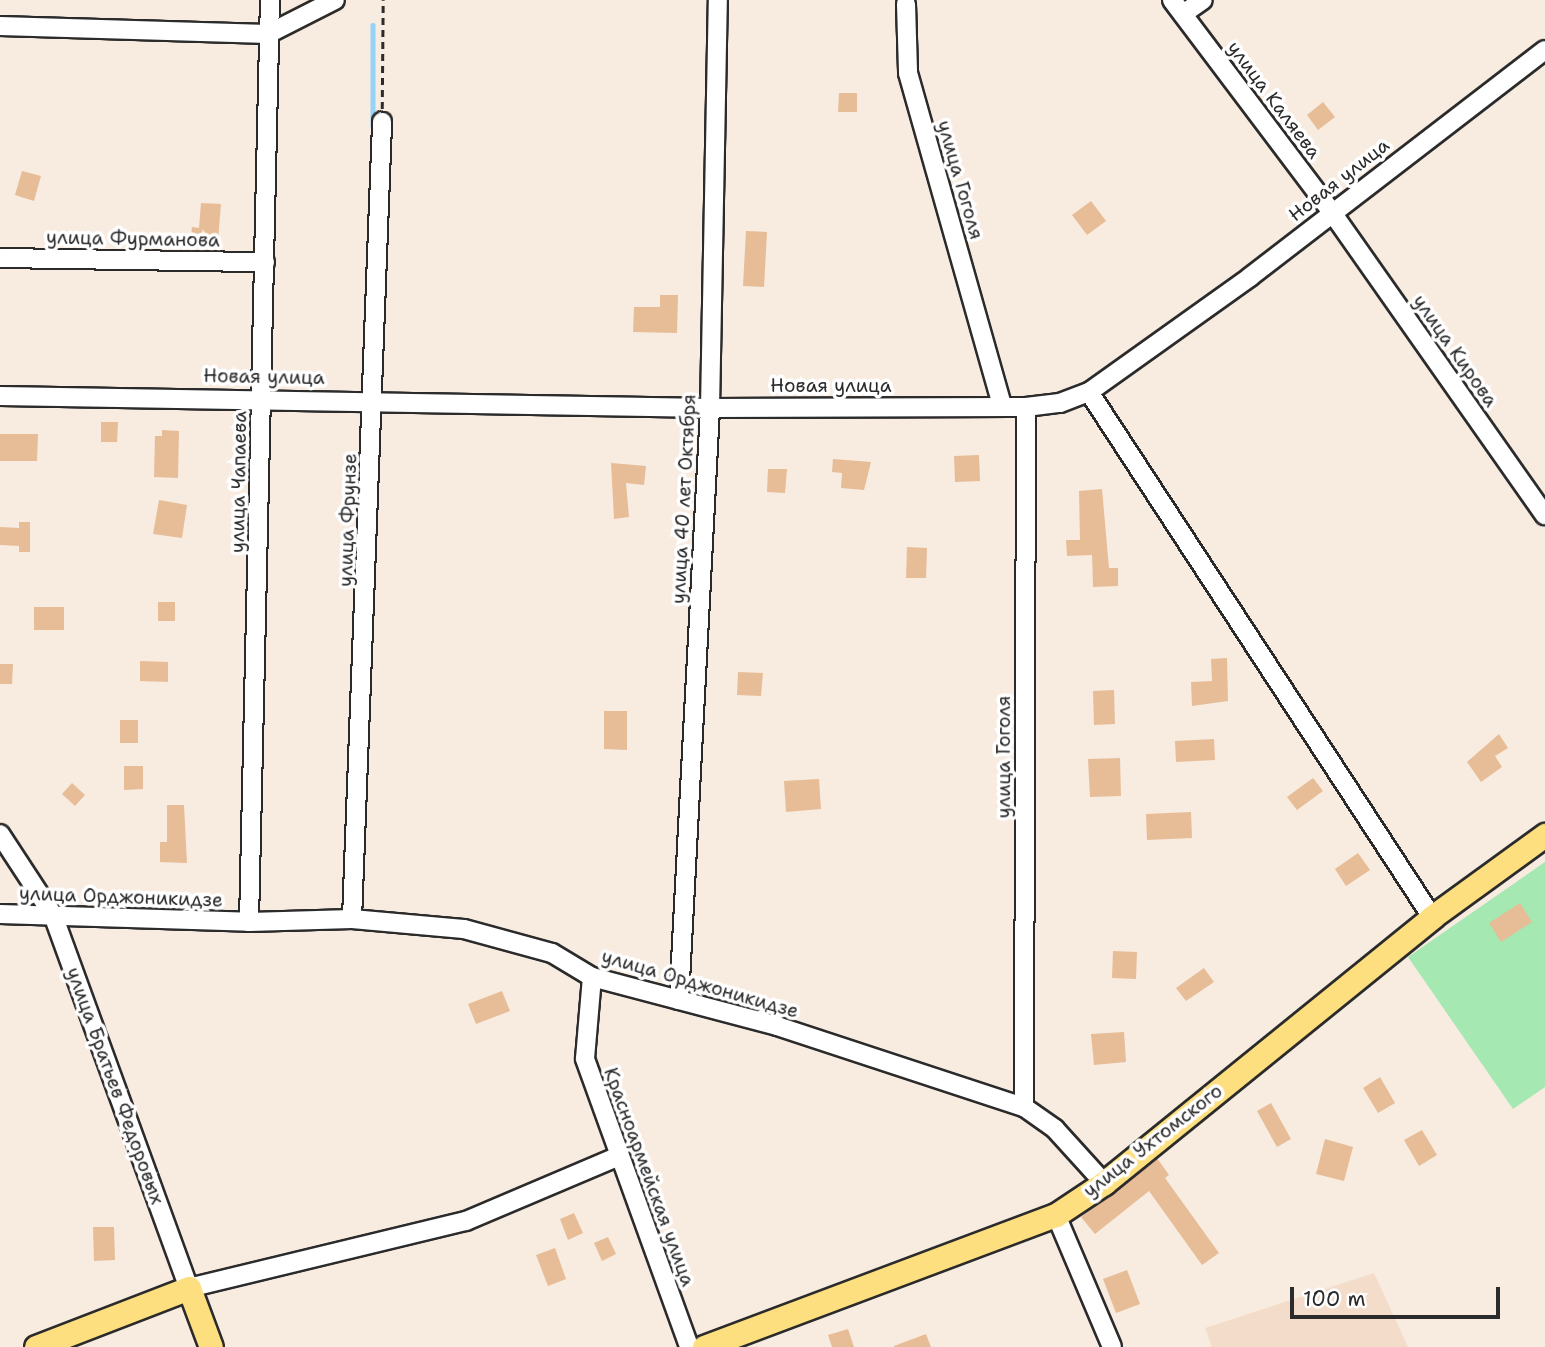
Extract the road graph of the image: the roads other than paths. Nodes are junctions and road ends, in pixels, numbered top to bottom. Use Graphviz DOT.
graph roads {
  1 [pos="270,0"];
  2 [pos="335,0"];
  3 [pos="718,0"];
  4 [pos="1203,0"];
  5 [pos="906,4"];
  6 [pos="1177,7"];
  7 [pos="0,26"];
  8 [pos="268,34"];
  9 [pos="1545,50"];
  10 [pos="382,122"];
  11 [pos="1331,211"];
  12 [pos="0,258"];
  13 [pos="265,262"];
  14 [pos="1089,392"];
  15 [pos="0,396"];
  16 [pos="262,397"];
  17 [pos="374,400"];
  18 [pos="1002,406"];
  19 [pos="1026,407"];
  20 [pos="710,408"];
  21 [pos="1545,516"];
  22 [pos="0,834"];
  23 [pos="1545,835"];
  24 [pos="0,914"];
  25 [pos="53,915"];
  26 [pos="1432,917"];
  27 [pos="352,919"];
  28 [pos="249,922"];
  29 [pos="592,977"];
  30 [pos="679,1000"];
  31 [pos="1024,1107"];
  32 [pos="619,1156"];
  33 [pos="1104,1183"];
  34 [pos="1056,1214"];
  35 [pos="189,1288"];
  36 [pos="36,1347"];
  37 [pos="211,1347"];
  38 [pos="689,1347"];
  39 [pos="704,1347"];
  40 [pos="1112,1347"];
  1 -- 8 [label="street, улица Чапаева"];
  2 -- 8 [label="street"];
  3 -- 20 [label="street, улица 40 лет Октября"];
  4 -- 6 [label="street, улица Каляева"];
  5 -- 18 [label="street, улица Гоголя"];
  6 -- 11 [label="street, улица Каляева"];
  7 -- 8 [label="street"];
  8 -- 13 [label="street, улица Чапаева"];
  9 -- 11 [label="street, Новая улица"];
  10 -- 17 [label="street, улица Фрунзе"];
  11 -- 14 [label="street, Новая улица"];
  11 -- 21 [label="street, улица Кирова"];
  12 -- 13 [label="street, улица Фурманова"];
  13 -- 16 [label="street, улица Чапаева"];
  14 -- 19 [label="street, Новая улица"];
  14 -- 26 [label="street"];
  15 -- 16 [label="street, Новая улица"];
  16 -- 17 [label="street, Новая улица"];
  16 -- 28 [label="street, улица Чапаева"];
  17 -- 20 [label="street, Новая улица"];
  17 -- 27 [label="street, улица Фрунзе"];
  18 -- 19 [label="street, Новая улица"];
  18 -- 20 [label="street, Новая улица"];
  19 -- 31 [label="street, улица Гоголя"];
  20 -- 30 [label="street, улица 40 лет Октября"];
  22 -- 25 [label="street, улица Братьев Федоровых"];
  23 -- 26 [label="main road, улица Ухтомского"];
  24 -- 25 [label="street, улица Орджоникидзе"];
  25 -- 28 [label="street, улица Орджоникидзе"];
  25 -- 35 [label="street, улица Братьев Федоровых"];
  26 -- 33 [label="main road, улица Ухтомского"];
  27 -- 28 [label="street, улица Орджоникидзе"];
  27 -- 29 [label="street, улица Орджоникидзе"];
  29 -- 30 [label="street, улица Орджоникидзе"];
  29 -- 32 [label="street, Красноармейская улица"];
  30 -- 31 [label="street, улица Орджоникидзе"];
  31 -- 33 [label="street, улица Орджоникидзе"];
  32 -- 35 [label="street"];
  32 -- 38 [label="street, Красноармейская улица"];
  33 -- 34 [label="main road, улица Ухтомского"];
  34 -- 39 [label="main road, улица Ухтомского"];
  34 -- 40 [label="street"];
  35 -- 36 [label="main road"];
  35 -- 37 [label="main road, улица Братьев Федоровых"];
}
